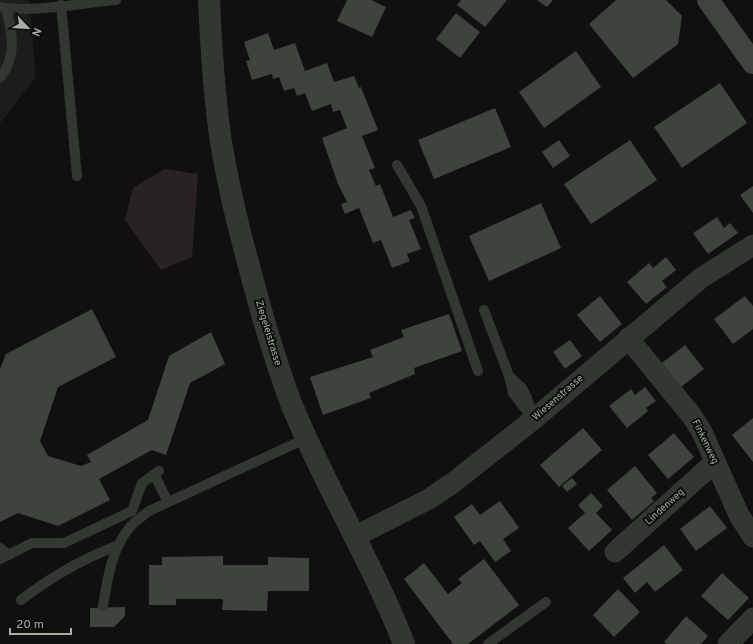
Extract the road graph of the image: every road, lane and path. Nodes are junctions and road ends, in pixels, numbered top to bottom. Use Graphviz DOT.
graph roads {
  1 [pos="116,0"];
  2 [pos="209,0"];
  3 [pos="708,0"];
  4 [pos="61,5"];
  5 [pos="3,7"];
  6 [pos="753,63"];
  7 [pos="0,78"];
  8 [pos="397,165"];
  9 [pos="77,176"];
  10 [pos="753,245"];
  11 [pos="484,310"];
  12 [pos="628,338"];
  13 [pos="478,372"];
  14 [pos="534,419"];
  15 [pos="307,438"];
  16 [pos="715,462"];
  17 [pos="168,502"];
  18 [pos="132,511"];
  19 [pos="129,528"];
  20 [pos="354,537"];
  21 [pos="753,537"];
  22 [pos="119,545"];
  23 [pos="0,548"];
  24 [pos="615,552"];
  25 [pos="4,557"];
  26 [pos="21,600"];
  27 [pos="546,602"];
  28 [pos="103,606"];
  29 [pos="753,618"];
  30 [pos="404,644"];
  31 [pos="488,644"];
  32 [pos="728,644"];
  1 -- 4 [label="lane"];
  2 -- 15 [label="street, Ziegeleistrasse"];
  3 -- 6 [label="main road"];
  4 -- 5 [label="lane"];
  4 -- 9 [label="lane"];
  5 -- 7 [label="lane"];
  8 -- 13 [label="lane"];
  10 -- 12 [label="street, Wiesenstrasse"];
  11 -- 14 [label="lane"];
  12 -- 14 [label="street, Wiesenstrasse"];
  12 -- 16 [label="street, Finkenweg"];
  14 -- 20 [label="street, Wiesenstrasse"];
  15 -- 17 [label="lane"];
  15 -- 20 [label="street, Ziegeleistrasse"];
  16 -- 21 [label="street, Finkenweg"];
  16 -- 24 [label="street, Lindenweg"];
  17 -- 18 [label="lane"];
  17 -- 19 [label="lane"];
  18 -- 19 [label="lane"];
  18 -- 25 [label="lane"];
  19 -- 22 [label="lane"];
  20 -- 30 [label="street, Ziegeleistrasse"];
  22 -- 26 [label="lane"];
  22 -- 28 [label="lane"];
  23 -- 25 [label="lane"];
  27 -- 31 [label="lane"];
  29 -- 32 [label="street"];
}
